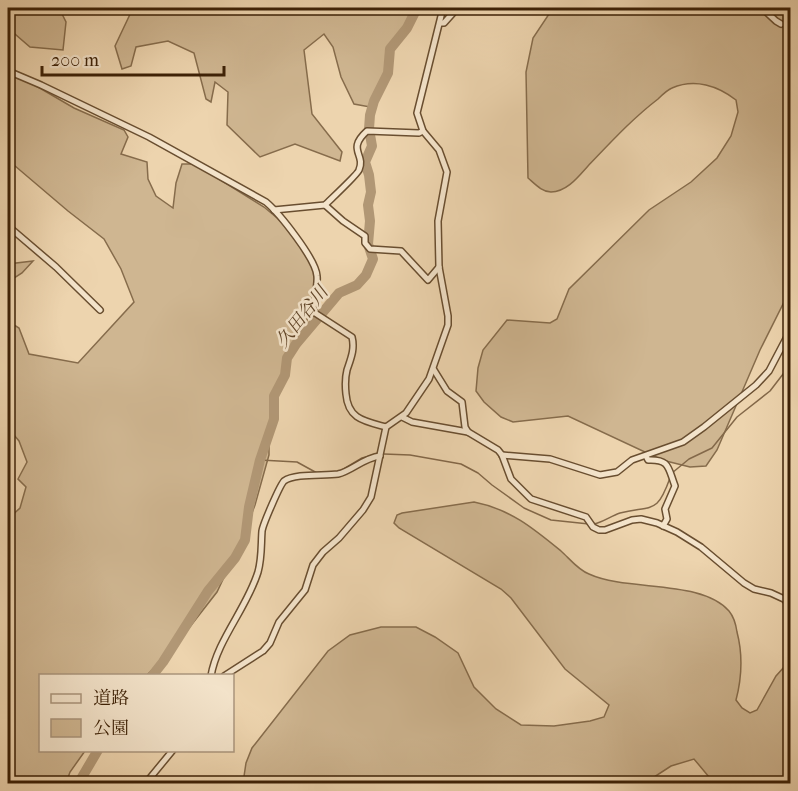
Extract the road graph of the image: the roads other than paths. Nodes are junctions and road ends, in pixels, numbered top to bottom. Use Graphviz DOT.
graph roads {
  1 [pos="443,8"];
  2 [pos="455,8"];
  3 [pos="762,8"];
  4 [pos="440,23"];
  5 [pos="782,24"];
  6 [pos="8,71"];
  7 [pos="423,130"];
  8 [pos="325,205"];
  9 [pos="274,210"];
  10 [pos="8,226"];
  11 [pos="439,267"];
  12 [pos="100,310"];
  13 [pos="790,331"];
  14 [pos="434,370"];
  15 [pos="402,417"];
  16 [pos="386,427"];
  17 [pos="468,432"];
  18 [pos="502,455"];
  19 [pos="380,456"];
  20 [pos="646,456"];
  21 [pos="663,526"];
  22 [pos="790,606"];
  23 [pos="211,674"];
  24 [pos="226,674"];
  25 [pos="171,752"];
  26 [pos="145,783"];
  1 -- 4 [label="street"];
  2 -- 4 [label="street"];
  3 -- 5 [label="street"];
  4 -- 7 [label="street"];
  6 -- 9 [label="street"];
  7 -- 8 [label="street"];
  7 -- 11 [label="street"];
  8 -- 9 [label="street"];
  8 -- 11 [label="street"];
  9 -- 16 [label="street"];
  10 -- 12 [label="street"];
  11 -- 14 [label="street"];
  13 -- 20 [label="street"];
  14 -- 15 [label="street"];
  14 -- 17 [label="street"];
  15 -- 16 [label="street"];
  15 -- 17 [label="street"];
  16 -- 19 [label="street"];
  17 -- 18 [label="street"];
  18 -- 20 [label="street"];
  18 -- 21 [label="street"];
  19 -- 23 [label="street"];
  19 -- 24 [label="street"];
  20 -- 21 [label="street"];
  21 -- 22 [label="street"];
  25 -- 26 [label="street"];
}
